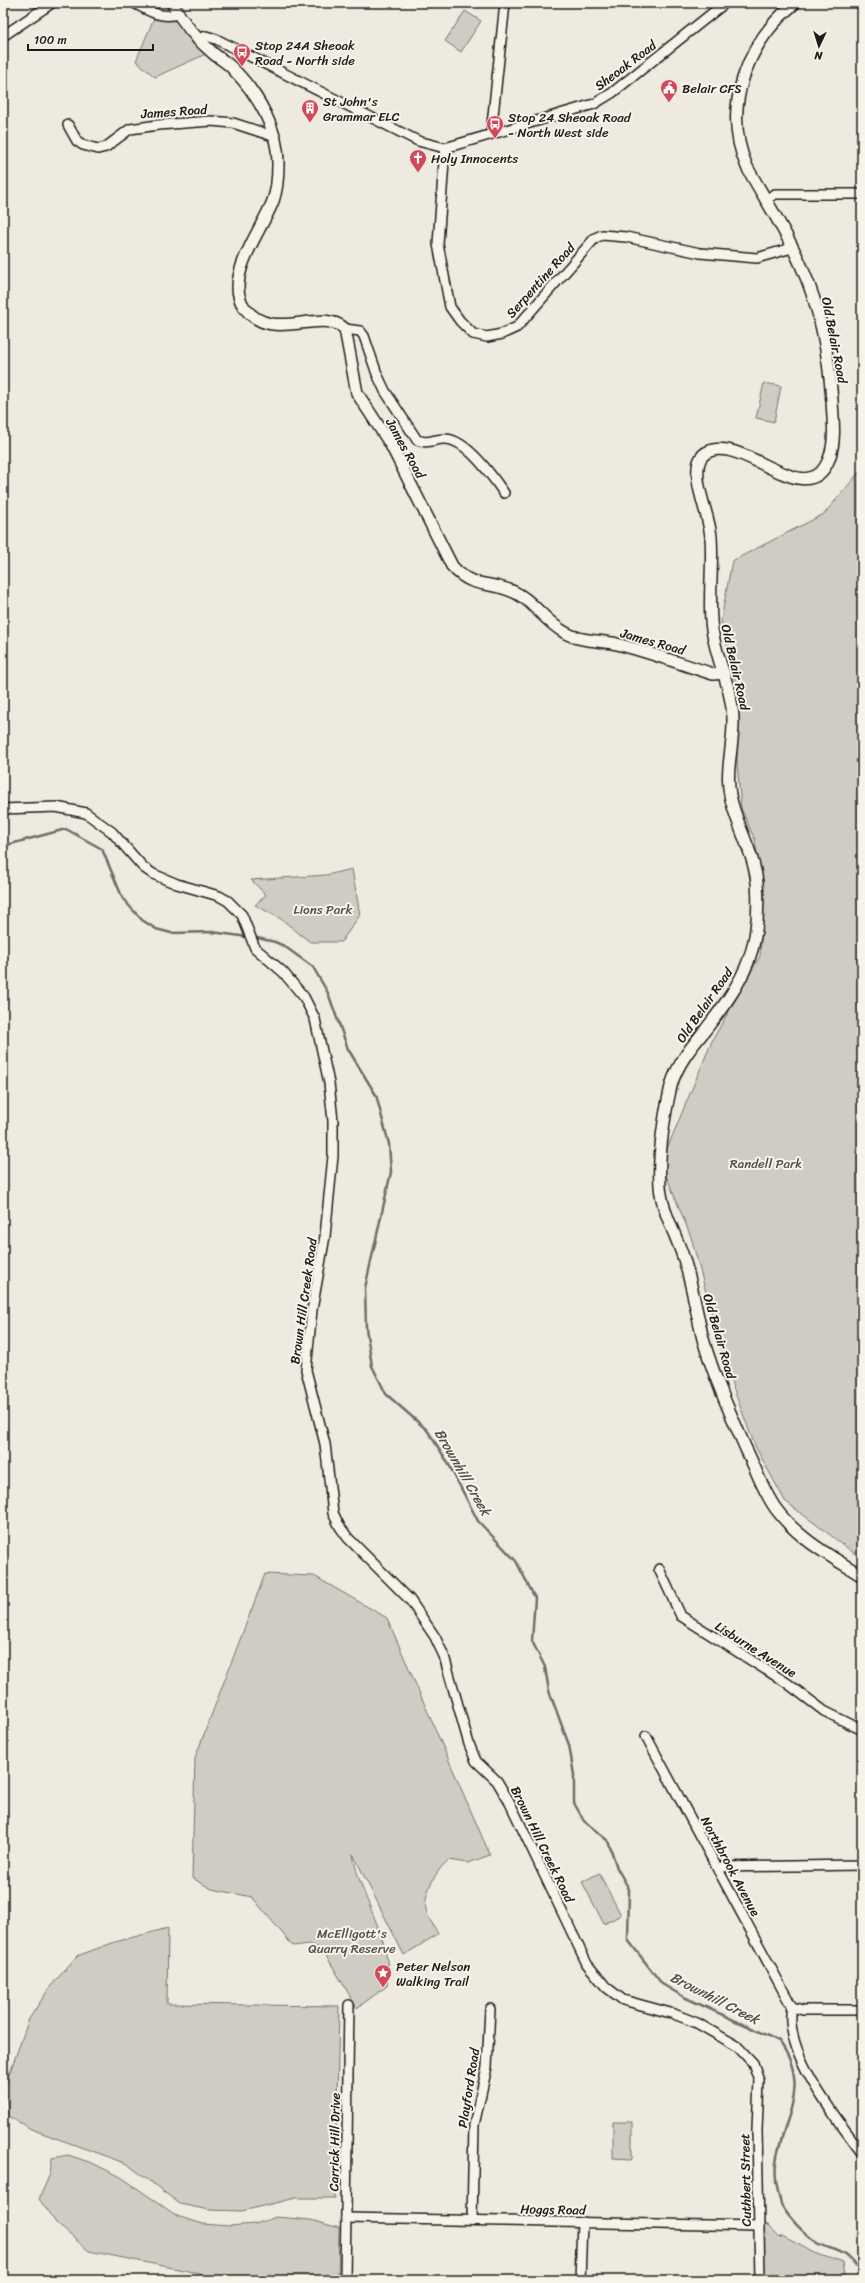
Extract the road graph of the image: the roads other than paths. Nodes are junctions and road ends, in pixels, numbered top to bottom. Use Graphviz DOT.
graph roads {
  1 [pos="52,3"];
  2 [pos="134,3"];
  3 [pos="172,3"];
  4 [pos="504,3"];
  5 [pos="725,3"];
  6 [pos="795,3"];
  7 [pos="178,14"];
  8 [pos="3,36"];
  9 [pos="197,40"];
  10 [pos="68,125"];
  11 [pos="491,134"];
  12 [pos="274,136"];
  13 [pos="446,148"];
  14 [pos="862,194"];
  15 [pos="765,200"];
  16 [pos="792,248"];
  17 [pos="345,330"];
  18 [pos="504,493"];
  19 [pos="724,673"];
  20 [pos="3,809"];
  21 [pos="659,1569"];
  22 [pos="862,1576"];
  23 [pos="862,1730"];
  24 [pos="646,1736"];
  25 [pos="862,1865"];
  26 [pos="717,1867"];
  27 [pos="349,2005"];
  28 [pos="792,2007"];
  29 [pos="490,2009"];
  30 [pos="862,2010"];
  31 [pos="759,2080"];
  32 [pos="862,2153"];
  33 [pos="346,2218"];
  34 [pos="472,2220"];
  35 [pos="582,2222"];
  36 [pos="759,2226"];
  37 [pos="346,2280"];
  38 [pos="580,2280"];
  39 [pos="760,2280"];
  1 -- 8 [label="street"];
  2 -- 7 [label="street"];
  3 -- 7 [label="main road"];
  4 -- 11 [label="street"];
  5 -- 11 [label="street, Sheoak Road"];
  6 -- 15 [label="main road, Old Belair Road"];
  7 -- 9 [label="main road"];
  9 -- 12 [label="main road"];
  9 -- 13 [label="street"];
  10 -- 12 [label="street, James Road"];
  11 -- 13 [label="street, Sheoak Road"];
  12 -- 17 [label="main road"];
  13 -- 16 [label="street, Serpentine Road"];
  14 -- 15 [label="street"];
  15 -- 16 [label="main road, Old Belair Road"];
  16 -- 19 [label="main road, Old Belair Road"];
  17 -- 18 [label="street"];
  17 -- 19 [label="main road, James Road"];
  19 -- 22 [label="main road, Old Belair Road"];
  20 -- 31 [label="street, Brown Hill Creek Road"];
  21 -- 23 [label="street, Lisburne Avenue"];
  24 -- 26 [label="street, Northbrook Avenue"];
  25 -- 26 [label="street"];
  26 -- 28 [label="street, Northbrook Avenue"];
  27 -- 33 [label="street, Carrick Hill Drive"];
  28 -- 30 [label="street"];
  28 -- 32 [label="street"];
  29 -- 34 [label="street, Playford Road"];
  31 -- 36 [label="street, Cuthbert Street"];
  33 -- 34 [label="street, Hoggs Road"];
  33 -- 37 [label="street, Carrick Hill Drive"];
  34 -- 35 [label="street, Hoggs Road"];
  35 -- 36 [label="street, Hoggs Road"];
  35 -- 38 [label="street"];
  36 -- 39 [label="street, Cuthbert Street"];
}
